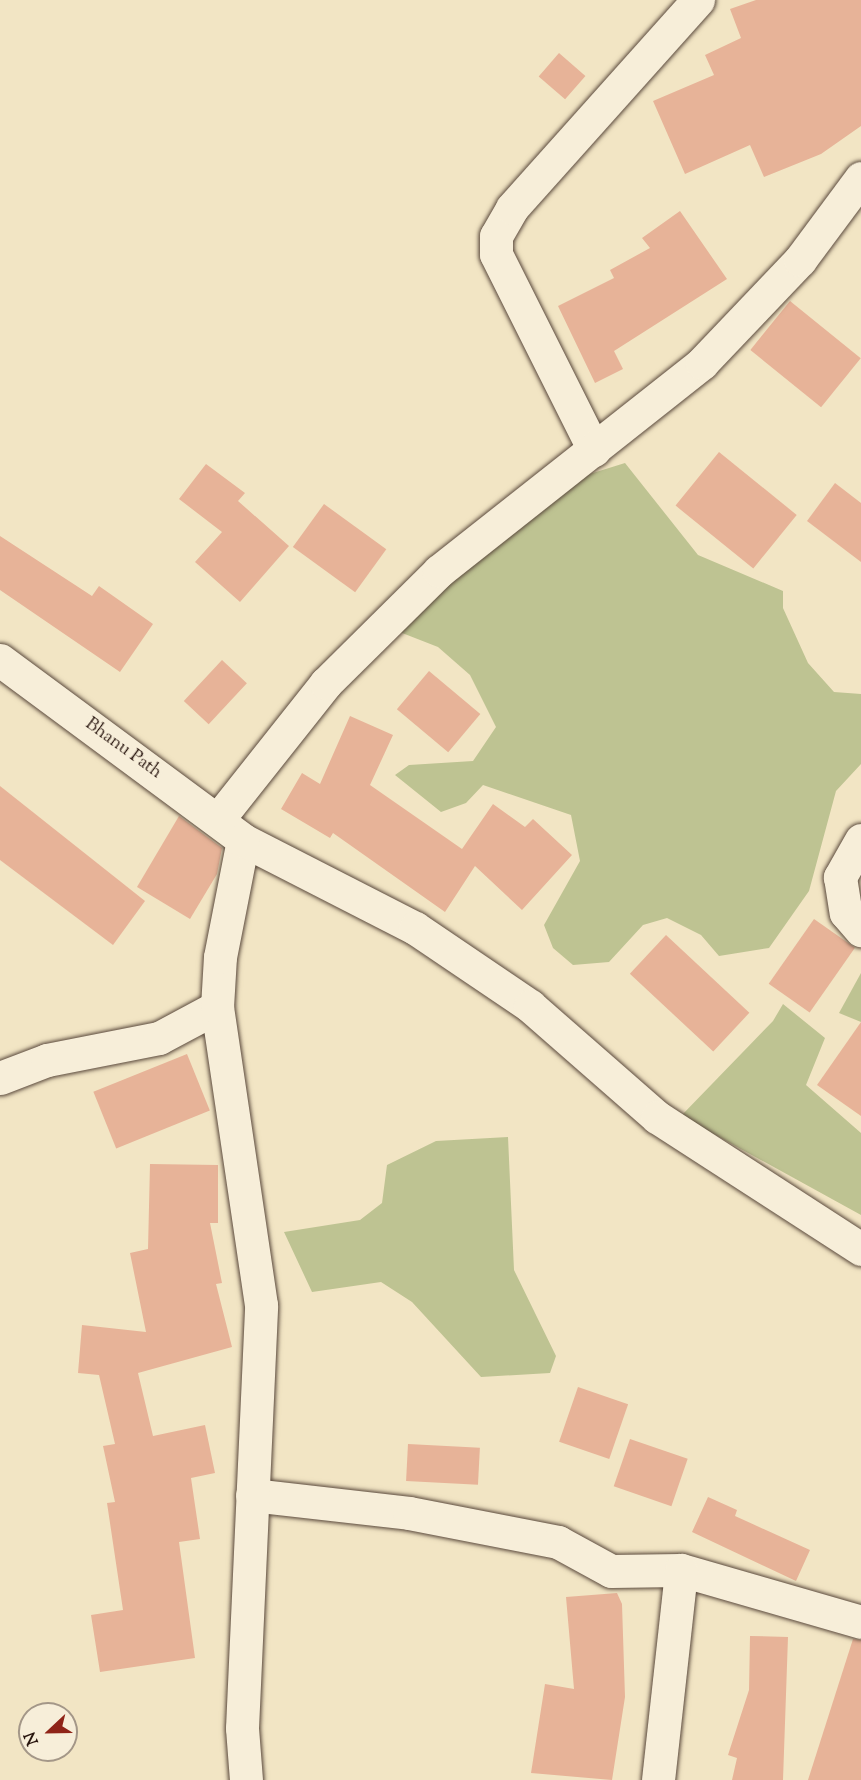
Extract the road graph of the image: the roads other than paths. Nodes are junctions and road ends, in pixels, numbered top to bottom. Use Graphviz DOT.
graph roads {
  1 [pos="698,0"];
  2 [pos="861,178"];
  3 [pos="594,450"];
  4 [pos="0,660"];
  5 [pos="219,818"];
  6 [pos="243,840"];
  7 [pos="861,840"];
  8 [pos="861,930"];
  9 [pos="217,1007"];
  10 [pos="0,1078"];
  11 [pos="861,1249"];
  12 [pos="252,1495"];
  13 [pos="681,1570"];
  14 [pos="861,1622"];
  15 [pos="246,1780"];
  16 [pos="658,1780"];
  1 -- 3 [label="street"];
  2 -- 3 [label="street"];
  3 -- 5 [label="street"];
  4 -- 5 [label="street, Bhanu Path"];
  5 -- 6 [label="street, Bhanu Path"];
  6 -- 9 [label="street"];
  6 -- 11 [label="street, Bhanu Path"];
  7 -- 8 [label="street"];
  9 -- 10 [label="street"];
  9 -- 12 [label="street"];
  12 -- 13 [label="street"];
  12 -- 15 [label="street"];
  13 -- 14 [label="street"];
  13 -- 16 [label="street"];
}
